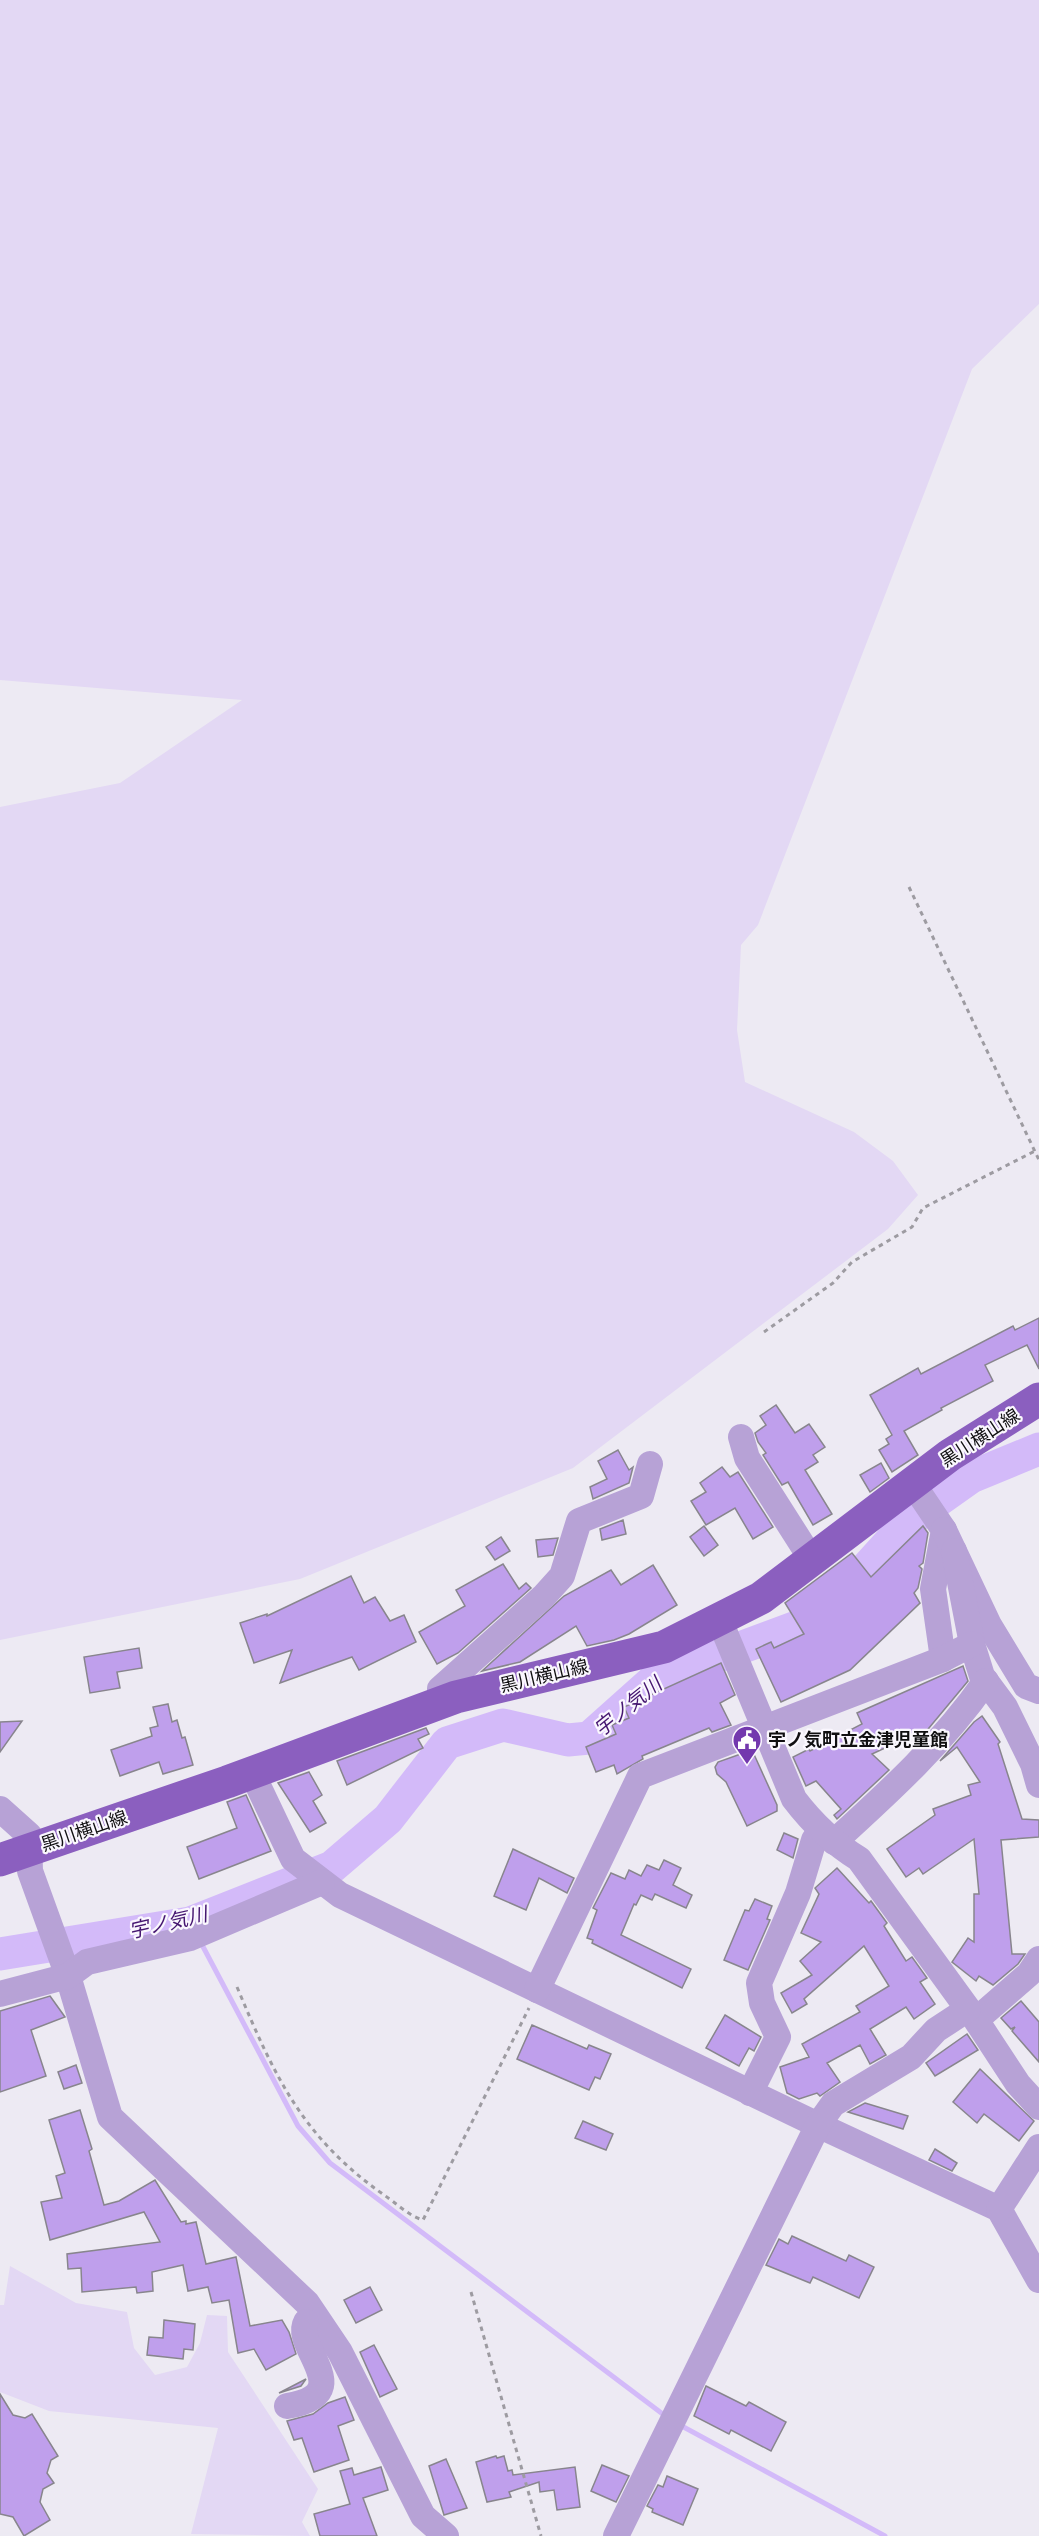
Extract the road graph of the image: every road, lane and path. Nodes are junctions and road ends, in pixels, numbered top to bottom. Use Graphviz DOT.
graph roads {
  1 [pos="909,887"];
  2 [pos="1035,1151"];
  3 [pos="1039,1160"];
  4 [pos="764,1332"];
  5 [pos="1039,1399"];
  6 [pos="741,1437"];
  7 [pos="650,1464"];
  8 [pos="933,1515"];
  9 [pos="812,1560"];
  10 [pos="727,1639"];
  11 [pos="972,1644"];
  12 [pos="943,1659"];
  13 [pos="986,1681"];
  14 [pos="1039,1691"];
  15 [pos="441,1702"];
  16 [pos="763,1727"];
  17 [pos="1030,1735"];
  18 [pos="252,1773"];
  19 [pos="1039,1785"];
  20 [pos="0,1809"];
  21 [pos="827,1836"];
  22 [pos="30,1850"];
  23 [pos="0,1860"];
  24 [pos="320,1881"];
  25 [pos="1039,1959"];
  26 [pos="64,1967"];
  27 [pos="237,1987"];
  28 [pos="537,1990"];
  29 [pos="0,1994"];
  30 [pos="750,2092"];
  31 [pos="1039,2108"];
  32 [pos="818,2125"];
  33 [pos="1039,2147"];
  34 [pos="999,2209"];
  35 [pos="1039,2280"];
  36 [pos="471,2292"];
  37 [pos="306,2322"];
  38 [pos="287,2406"];
  39 [pos="440,2534"];
  40 [pos="541,2536"];
  41 [pos="616,2536"];
  1 -- 2 [label="path"];
  2 -- 3 [label="path"];
  2 -- 4 [label="path"];
  5 -- 8 [label="main road, 黒川横山線"];
  6 -- 9 [label="street"];
  7 -- 15 [label="street"];
  8 -- 9 [label="main road, 黒川横山線"];
  8 -- 11 [label="street"];
  8 -- 12 [label="street"];
  8 -- 14 [label="street"];
  9 -- 10 [label="main road, 黒川横山線"];
  10 -- 15 [label="main road, 黒川横山線"];
  10 -- 16 [label="street"];
  11 -- 12 [label="street"];
  11 -- 13 [label="street"];
  12 -- 16 [label="street"];
  13 -- 17 [label="street"];
  13 -- 21 [label="street"];
  15 -- 18 [label="main road, 黒川横山線"];
  16 -- 21 [label="street"];
  16 -- 28 [label="street"];
  17 -- 19 [label="street"];
  18 -- 22 [label="main road, 黒川横山線"];
  18 -- 24 [label="street"];
  20 -- 22 [label="street"];
  21 -- 30 [label="street"];
  21 -- 32 [label="street"];
  22 -- 23 [label="main road, 黒川横山線"];
  22 -- 26 [label="street"];
  24 -- 26 [label="street"];
  24 -- 28 [label="street"];
  25 -- 31 [label="street"];
  26 -- 29 [label="street"];
  26 -- 39 [label="street"];
  27 -- 28 [label="path"];
  28 -- 30 [label="street"];
  30 -- 32 [label="street"];
  32 -- 34 [label="street"];
  32 -- 41 [label="street"];
  33 -- 34 [label="street"];
  34 -- 35 [label="street"];
  36 -- 40 [label="path"];
  37 -- 38 [label="street"];
}
